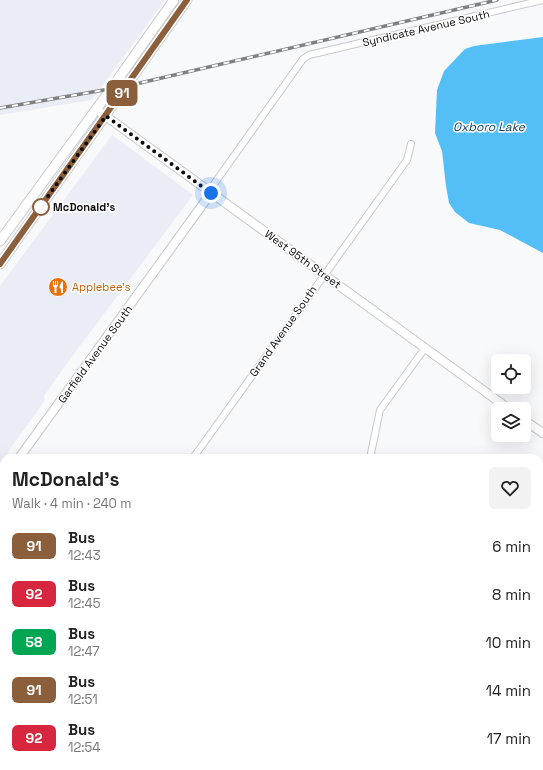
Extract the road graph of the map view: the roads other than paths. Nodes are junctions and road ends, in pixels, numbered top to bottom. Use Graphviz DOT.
graph roads {
  1 [pos="174,0"];
  2 [pos="187,0"];
  3 [pos="543,0"];
  4 [pos="309,56"];
  5 [pos="96,109"];
  6 [pos="106,116"];
  7 [pos="411,144"];
  8 [pos="211,193"];
  9 [pos="1,239"];
  10 [pos="13,246"];
  11 [pos="0,264"];
  12 [pos="324,274"];
  13 [pos="425,348"];
  14 [pos="499,402"];
  15 [pos="531,425"];
  16 [pos="543,434"];
  17 [pos="22,454"];
  18 [pos="196,454"];
  19 [pos="371,454"];
  1 -- 5 [label="main road"];
  2 -- 6 [label="main road"];
  3 -- 4 [label="street, Syndicate Avenue South"];
  4 -- 8 [label="street, Garfield Avenue South"];
  5 -- 6 [label="street, West 95th Street"];
  5 -- 9 [label="main road"];
  6 -- 8 [label="street, West 95th Street"];
  6 -- 10 [label="main road"];
  7 -- 12 [label="street, Grand Avenue South"];
  8 -- 12 [label="street, West 95th Street"];
  8 -- 17 [label="street, Garfield Avenue South"];
  9 -- 10 [label="street"];
  10 -- 11 [label="main road"];
  12 -- 13 [label="street, West 95th Street"];
  12 -- 18 [label="street, Grand Avenue South"];
  13 -- 14 [label="street, West 95th Street"];
  13 -- 19 [label="street"];
  15 -- 16 [label="street"];
}
